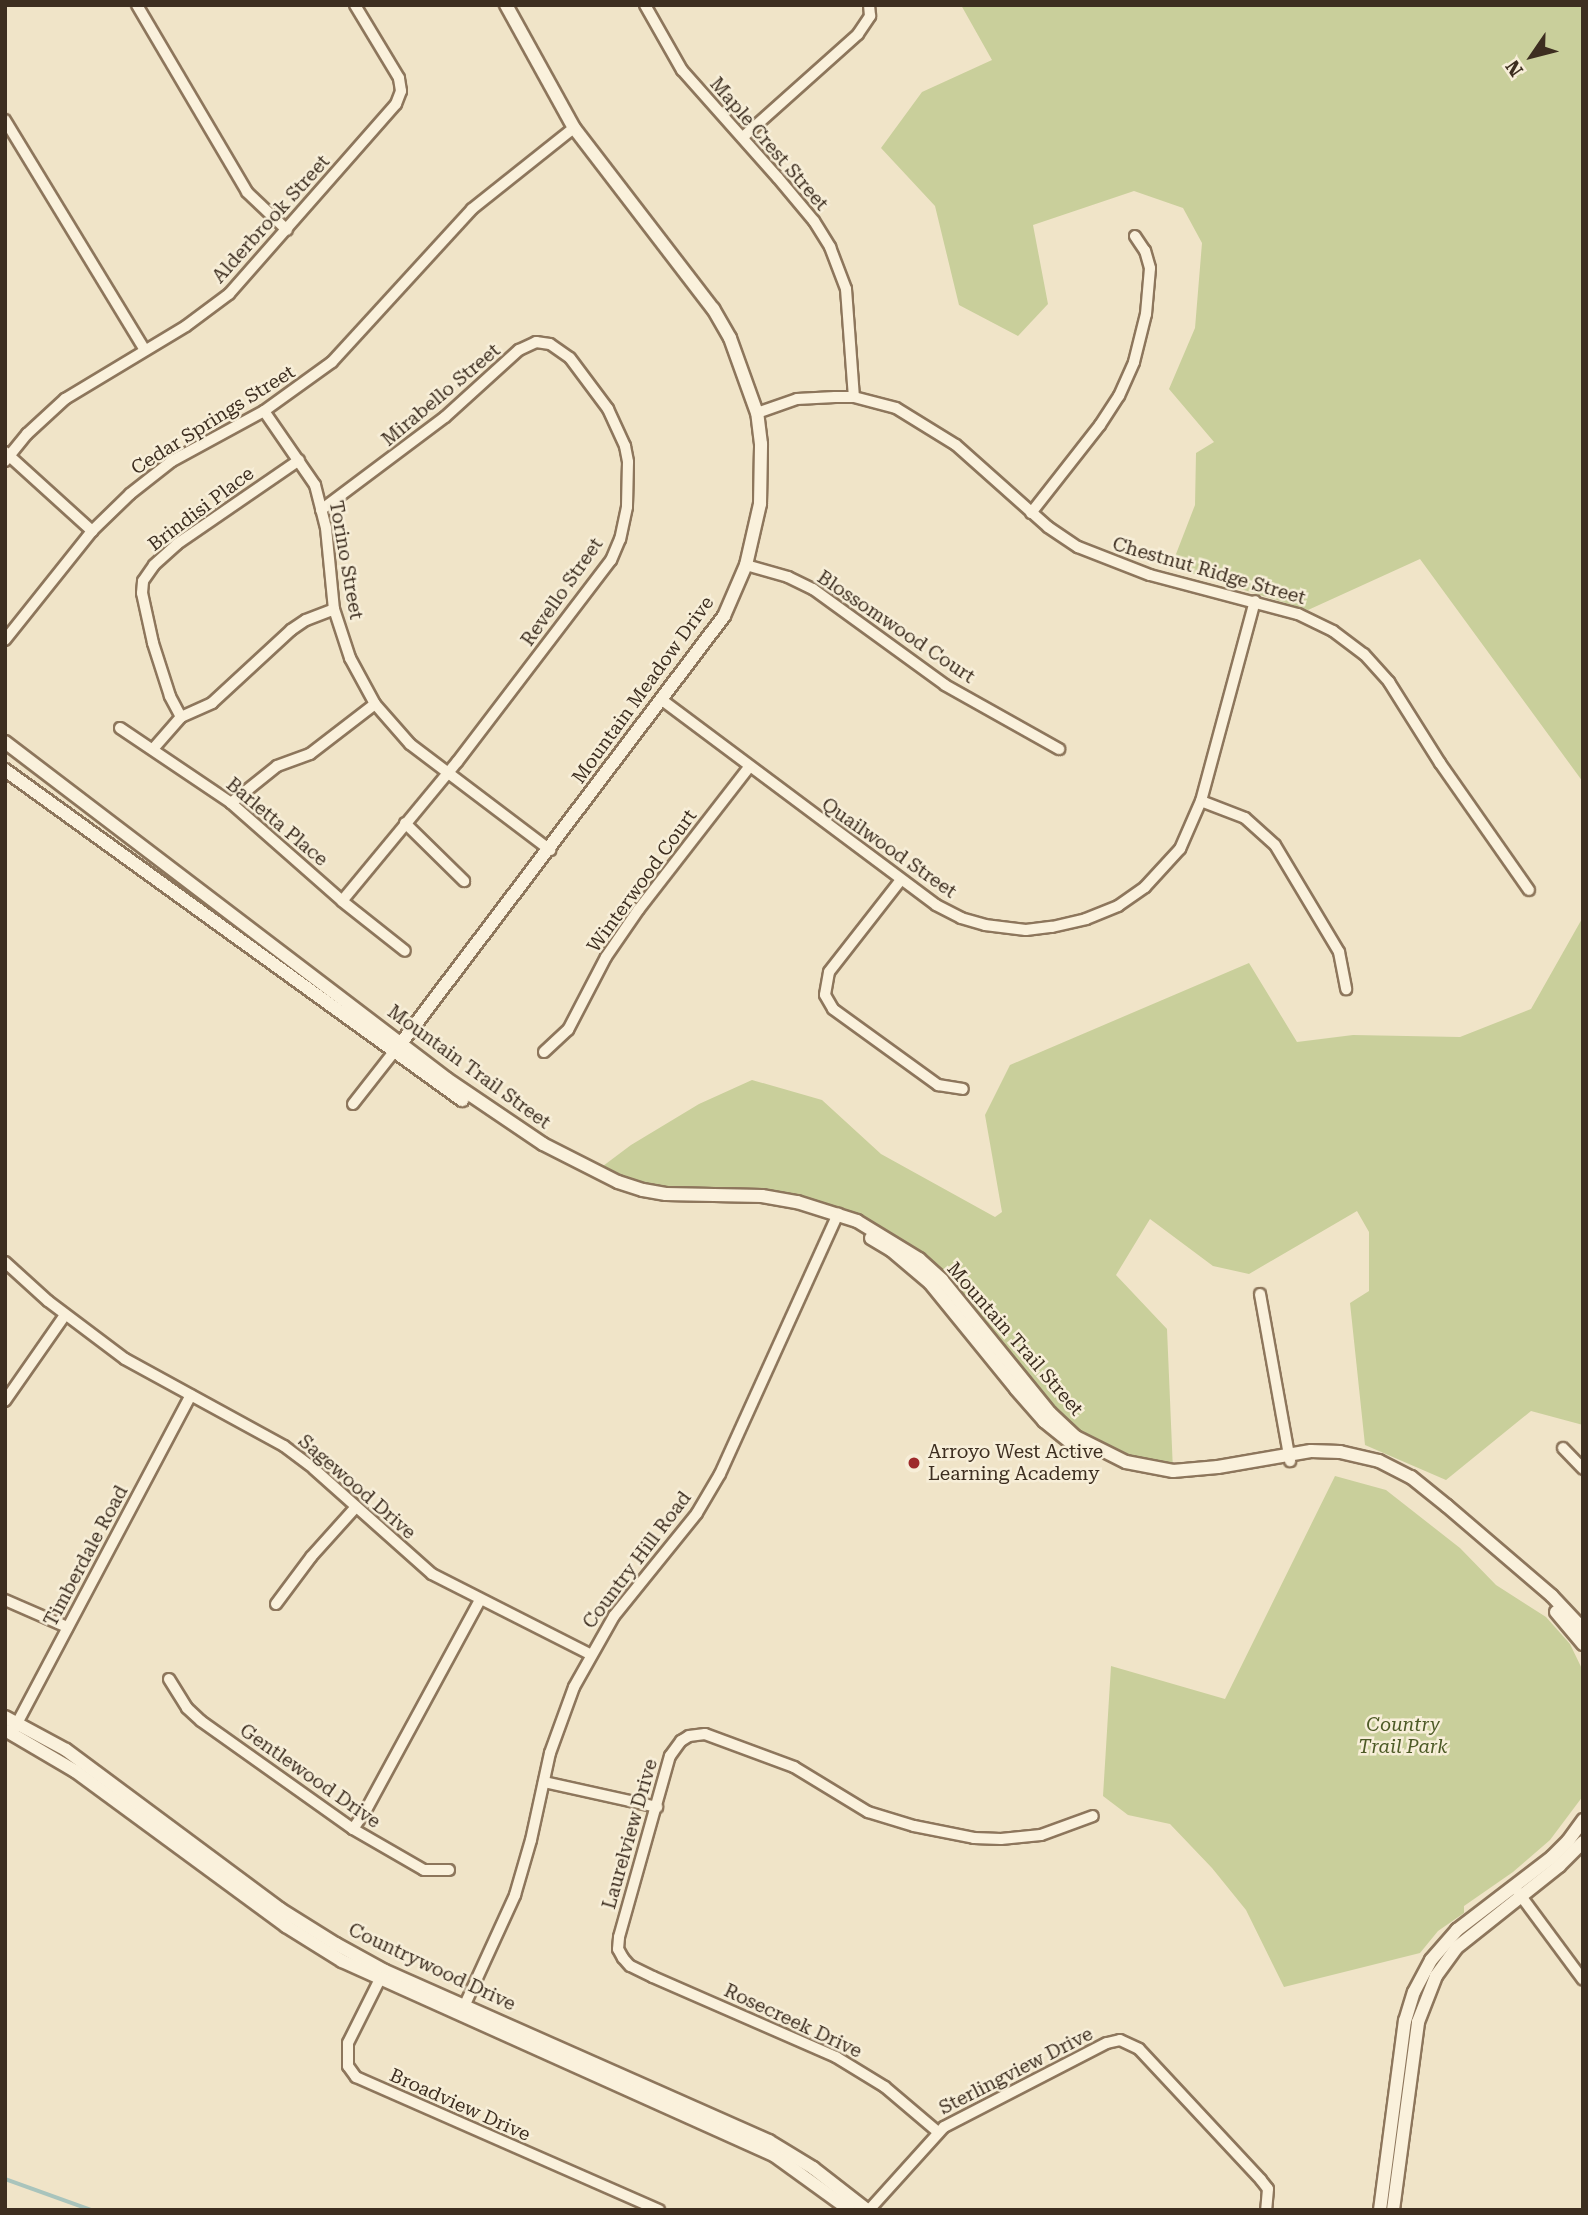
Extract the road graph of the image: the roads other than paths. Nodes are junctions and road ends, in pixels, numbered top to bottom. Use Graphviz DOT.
graph roads {
  1 [pos="137,5"];
  2 [pos="355,5"];
  3 [pos="506,5"];
  4 [pos="645,5"];
  5 [pos="869,5"];
  6 [pos="5,120"];
  7 [pos="574,128"];
  8 [pos="743,137"];
  9 [pos="287,230"];
  10 [pos="1135,236"];
  11 [pos="144,349"];
  12 [pos="581,373"];
  13 [pos="854,397"];
  14 [pos="264,411"];
  15 [pos="757,413"];
  16 [pos="7,456"];
  17 [pos="299,460"];
  18 [pos="321,510"];
  19 [pos="1031,513"];
  20 [pos="92,531"];
  21 [pos="746,565"];
  22 [pos="1255,601"];
  23 [pos="334,609"];
  24 [pos="5,640"];
  25 [pos="662,700"];
  26 [pos="375,704"];
  27 [pos="181,717"];
  28 [pos="120,728"];
  29 [pos="5,742"];
  30 [pos="153,749"];
  31 [pos="1059,749"];
  32 [pos="750,767"];
  33 [pos="5,770"];
  34 [pos="446,772"];
  35 [pos="1200,801"];
  36 [pos="231,803"];
  37 [pos="405,823"];
  38 [pos="550,850"];
  39 [pos="464,881"];
  40 [pos="900,881"];
  41 [pos="1529,890"];
  42 [pos="342,901"];
  43 [pos="405,951"];
  44 [pos="1346,989"];
  45 [pos="397,1048"];
  46 [pos="544,1052"];
  47 [pos="963,1089"];
  48 [pos="353,1104"];
  49 [pos="837,1217"];
  50 [pos="5,1262"];
  51 [pos="1259,1294"];
  52 [pos="65,1315"];
  53 [pos="191,1395"];
  54 [pos="5,1401"];
  55 [pos="1563,1448"];
  56 [pos="1289,1457"];
  57 [pos="1583,1469"];
  58 [pos="356,1507"];
  59 [pos="5,1600"];
  60 [pos="480,1600"];
  61 [pos="276,1604"];
  62 [pos="1579,1626"];
  63 [pos="67,1627"];
  64 [pos="1583,1644"];
  65 [pos="590,1654"];
  66 [pos="169,1679"];
  67 [pos="5,1717"];
  68 [pos="12,1728"];
  69 [pos="544,1782"];
  70 [pos="657,1807"];
  71 [pos="1094,1816"];
  72 [pos="1583,1820"];
  73 [pos="353,1829"];
  74 [pos="1583,1842"];
  75 [pos="449,1870"];
  76 [pos="1518,1892"];
  77 [pos="623,1958"];
  78 [pos="382,1975"];
  79 [pos="1583,1980"];
  80 [pos="462,2011"];
  81 [pos="938,2132"];
  82 [pos="1268,2204"];
  83 [pos="659,2210"];
  84 [pos="850,2210"];
  85 [pos="868,2210"];
  86 [pos="1380,2210"];
  87 [pos="1393,2210"];
  1 -- 9 [label="street"];
  2 -- 9 [label="street, Alderbrook Street"];
  3 -- 7 [label="street, Mountain Meadow Drive"];
  4 -- 8 [label="street, Maple Crest Street"];
  5 -- 8 [label="street"];
  6 -- 11 [label="street"];
  7 -- 14 [label="street, Cedar Springs Street"];
  7 -- 15 [label="street, Mountain Meadow Drive"];
  8 -- 13 [label="street, Maple Crest Street"];
  9 -- 11 [label="street, Alderbrook Street"];
  10 -- 19 [label="street"];
  11 -- 16 [label="street, Alderbrook Street"];
  12 -- 18 [label="street, Mirabello Street"];
  12 -- 34 [label="street, Revello Street"];
  13 -- 15 [label="street, Chestnut Ridge Street"];
  13 -- 19 [label="street, Chestnut Ridge Street"];
  14 -- 17 [label="street, Torino Street"];
  14 -- 20 [label="street, Cedar Springs Street"];
  15 -- 21 [label="street, Mountain Meadow Drive"];
  16 -- 20 [label="street"];
  17 -- 18 [label="street, Torino Street"];
  17 -- 27 [label="street, Brindisi Place"];
  18 -- 23 [label="street, Torino Street"];
  19 -- 22 [label="street, Chestnut Ridge Street"];
  20 -- 24 [label="street, Cedar Springs Street"];
  21 -- 25 [label="street, Mountain Meadow Drive"];
  21 -- 31 [label="street, Blossomwood Court"];
  22 -- 35 [label="street, Quailwood Street"];
  22 -- 41 [label="street, Chestnut Ridge Street"];
  23 -- 26 [label="street, Torino Street"];
  23 -- 27 [label="street"];
  25 -- 32 [label="street, Quailwood Street"];
  25 -- 38 [label="street, Mountain Meadow Drive"];
  26 -- 34 [label="street, Torino Street"];
  26 -- 36 [label="street"];
  27 -- 30 [label="street"];
  28 -- 30 [label="street, Barletta Place"];
  29 -- 45 [label="street, Mountain Trail Street"];
  30 -- 36 [label="street, Barletta Place"];
  32 -- 40 [label="street, Quailwood Street"];
  32 -- 46 [label="street, Winterwood Court"];
  33 -- 45 [label="street, Mountain Trail Street"];
  34 -- 37 [label="street, Revello Street"];
  34 -- 38 [label="street, Torino Street"];
  35 -- 40 [label="street, Quailwood Street"];
  35 -- 44 [label="street"];
  36 -- 42 [label="street, Barletta Place"];
  37 -- 39 [label="street"];
  37 -- 42 [label="street, Revello Street"];
  38 -- 45 [label="street, Mountain Meadow Drive"];
  40 -- 47 [label="street"];
  42 -- 43 [label="street, Barletta Place"];
  45 -- 48 [label="street, Mountain Meadow Drive"];
  45 -- 49 [label="street, Mountain Trail Street"];
  49 -- 56 [label="street, Mountain Trail Street"];
  49 -- 65 [label="street, Country Hill Road"];
  50 -- 52 [label="street, Sagewood Drive"];
  51 -- 56 [label="street"];
  52 -- 53 [label="street, Sagewood Drive"];
  52 -- 54 [label="street"];
  53 -- 58 [label="street, Sagewood Drive"];
  53 -- 63 [label="street, Timberdale Road"];
  55 -- 57 [label="street"];
  56 -- 62 [label="street, Mountain Trail Street"];
  58 -- 60 [label="street, Sagewood Drive"];
  58 -- 61 [label="street"];
  59 -- 63 [label="street"];
  60 -- 65 [label="street, Sagewood Drive"];
  60 -- 73 [label="street"];
  62 -- 64 [label="street, Mountain Trail Street"];
  63 -- 68 [label="street, Timberdale Road"];
  65 -- 69 [label="street, Country Hill Road"];
  66 -- 73 [label="street, Gentlewood Drive"];
  67 -- 68 [label="street, Countrywood Drive"];
  68 -- 78 [label="street, Countrywood Drive"];
  69 -- 70 [label="street"];
  69 -- 80 [label="street, Country Hill Road"];
  70 -- 71 [label="street, Laurelview Drive"];
  70 -- 77 [label="street, Laurelview Drive"];
  72 -- 76 [label="street"];
  73 -- 75 [label="street, Gentlewood Drive"];
  74 -- 76 [label="street"];
  76 -- 79 [label="street"];
  76 -- 86 [label="street"];
  76 -- 87 [label="street"];
  77 -- 81 [label="street, Rosecreek Drive"];
  78 -- 80 [label="street, Countrywood Drive"];
  78 -- 83 [label="street, Broadview Drive"];
  80 -- 84 [label="street, Countrywood Drive"];
  80 -- 85 [label="street, Countrywood Drive"];
  81 -- 82 [label="street, Sterlingview Drive"];
  81 -- 85 [label="street, Sterlingview Drive"];
}
